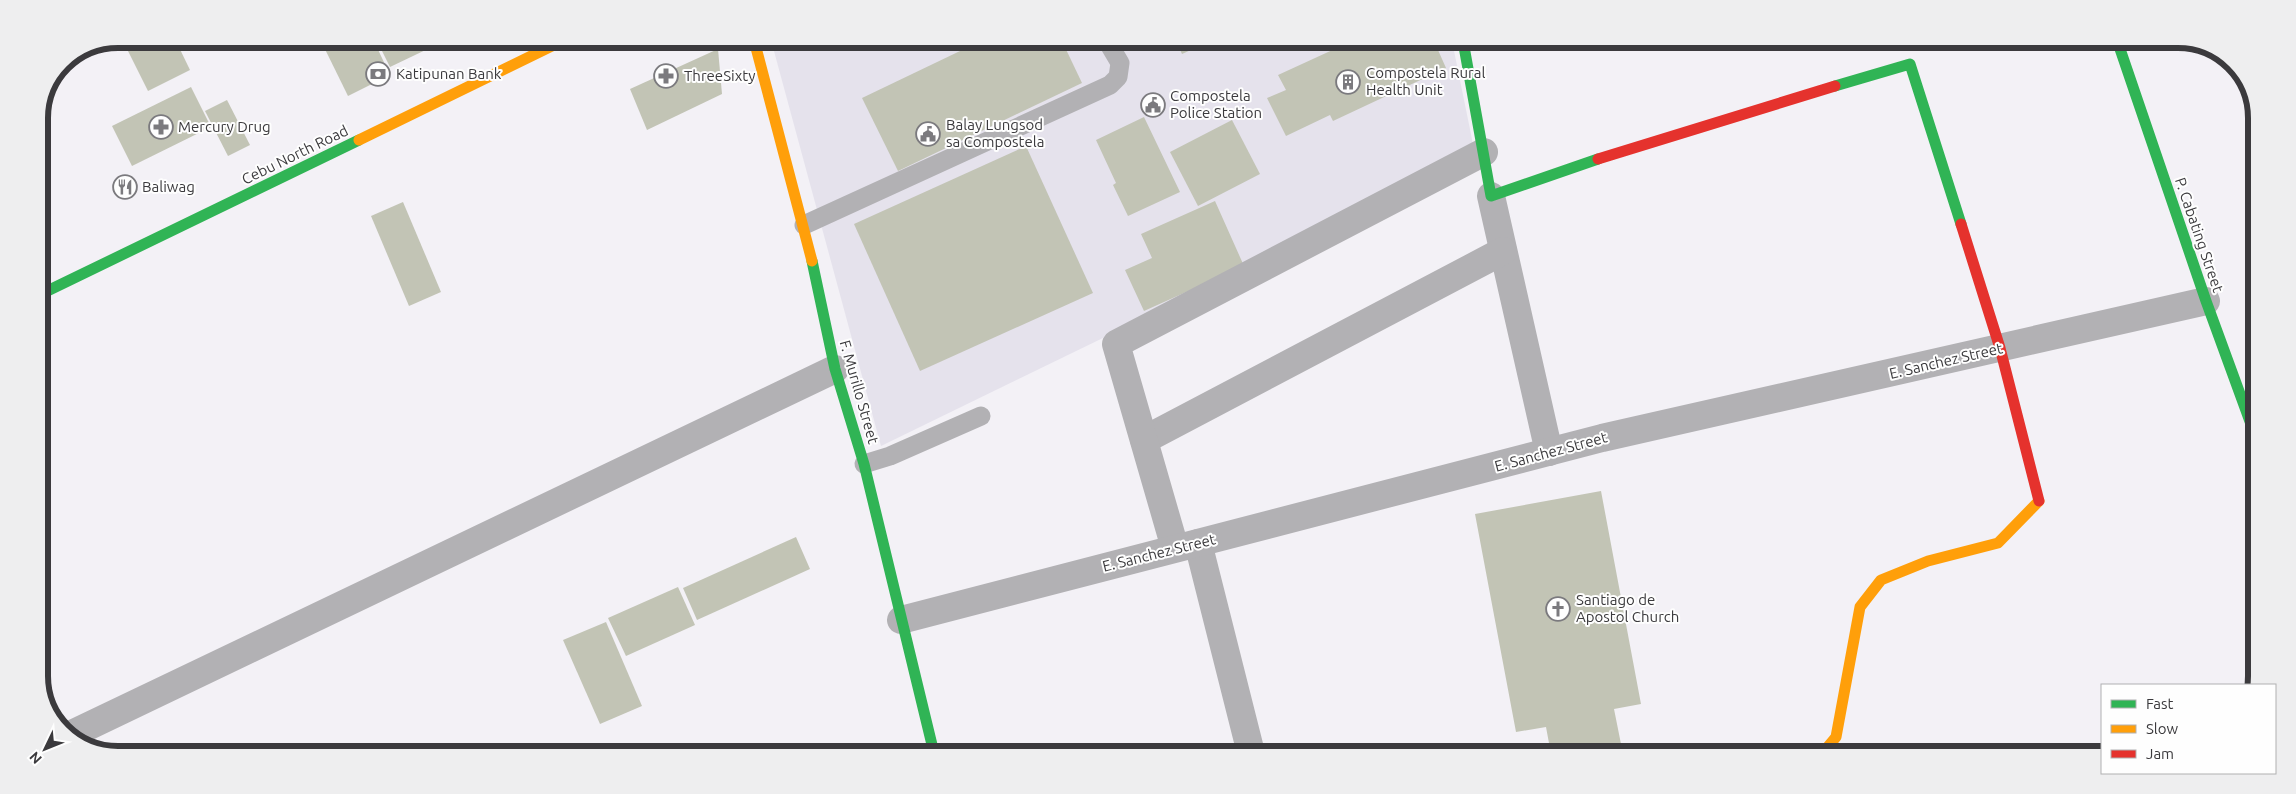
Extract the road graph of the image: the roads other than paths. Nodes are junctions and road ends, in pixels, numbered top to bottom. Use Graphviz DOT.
graph roads {
  1 [pos="547,48"];
  2 [pos="756,48"];
  3 [pos="1111,48"];
  4 [pos="1464,48"];
  5 [pos="2120,48"];
  6 [pos="1484,152"];
  7 [pos="1491,196"];
  8 [pos="804,225"];
  9 [pos="1503,251"];
  10 [pos="48,290"];
  11 [pos="2206,302"];
  12 [pos="2000,348"];
  13 [pos="835,370"];
  14 [pos="981,416"];
  15 [pos="2248,416"];
  16 [pos="1144,440"];
  17 [pos="1549,452"];
  18 [pos="864,464"];
  19 [pos="1186,546"];
  20 [pos="901,620"];
  21 [pos="76,732"];
  22 [pos="932,746"];
  23 [pos="1249,746"];
  24 [pos="1828,746"];
  1 -- 10 [label="main road, Cebu North Road"];
  2 -- 8 [label="main road, F. Murillo Street"];
  3 -- 8 [label="lane"];
  4 -- 6 [label="main road"];
  5 -- 11 [label="main road, P. Cabating Street"];
  6 -- 7 [label="main road"];
  6 -- 16 [label="street"];
  7 -- 9 [label="street"];
  7 -- 12 [label="main road"];
  8 -- 13 [label="main road, F. Murillo Street"];
  9 -- 16 [label="street"];
  9 -- 17 [label="street"];
  11 -- 12 [label="street, E. Sanchez Street"];
  11 -- 15 [label="main road, P. Cabating Street"];
  12 -- 17 [label="street, E. Sanchez Street"];
  12 -- 24 [label="main road"];
  13 -- 18 [label="main road, F. Murillo Street"];
  13 -- 21 [label="street"];
  14 -- 18 [label="lane"];
  16 -- 19 [label="street"];
  17 -- 19 [label="street, E. Sanchez Street"];
  18 -- 20 [label="main road, F. Murillo Street"];
  19 -- 20 [label="street, E. Sanchez Street"];
  19 -- 23 [label="street"];
  20 -- 22 [label="main road, F. Murillo Street"];
}
